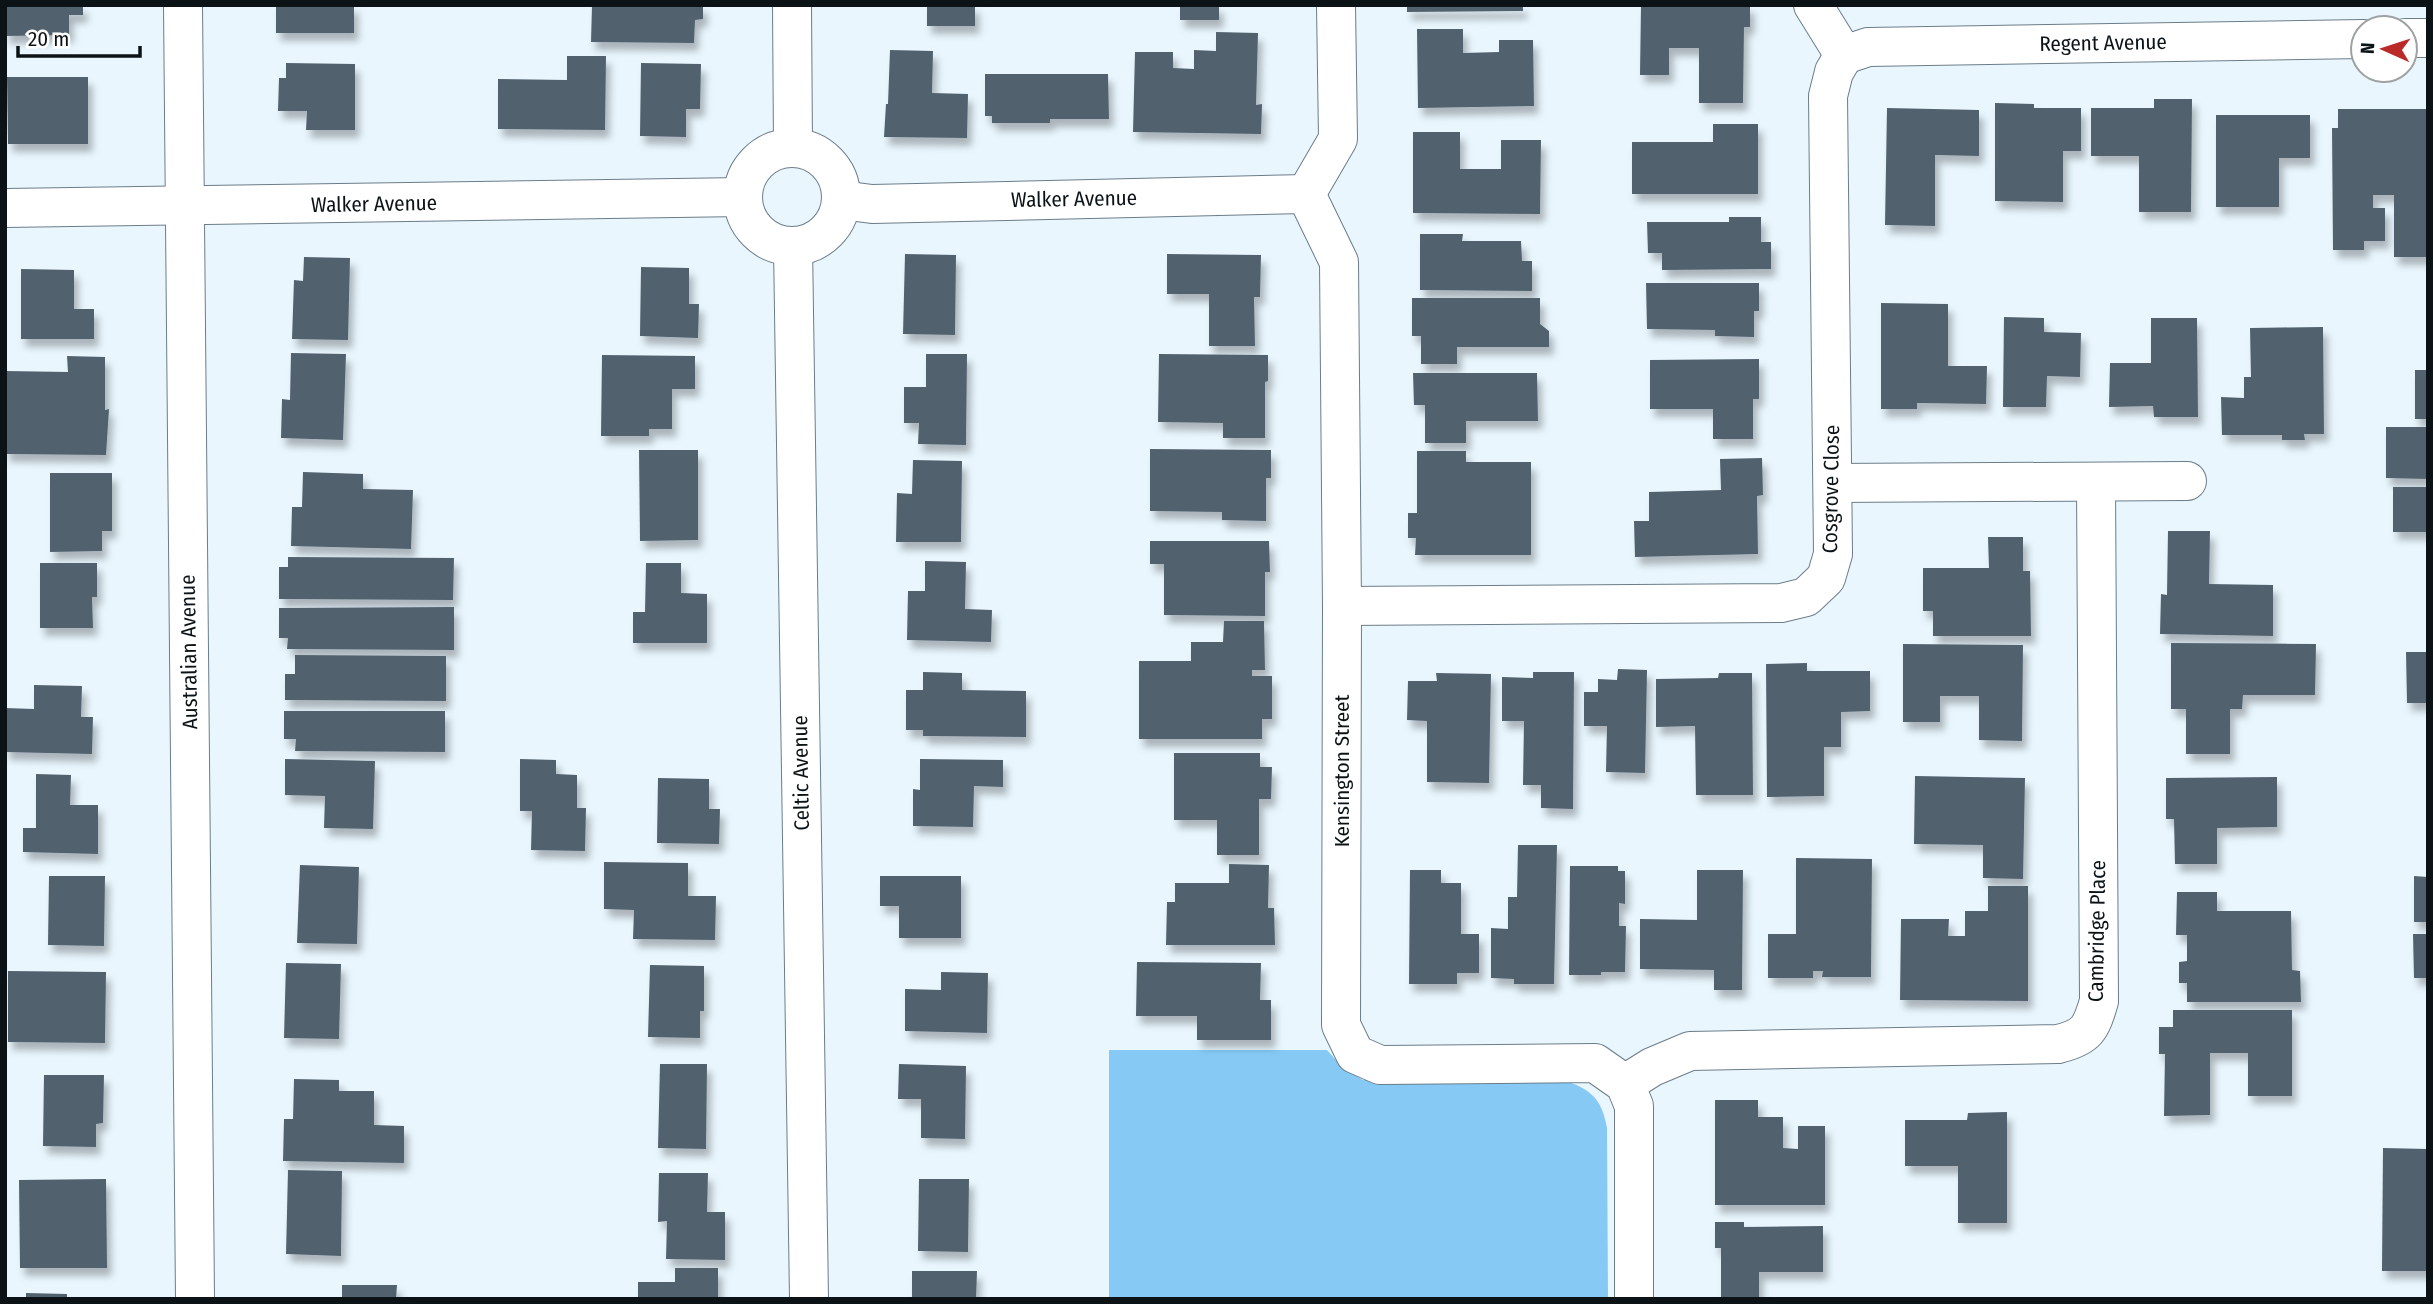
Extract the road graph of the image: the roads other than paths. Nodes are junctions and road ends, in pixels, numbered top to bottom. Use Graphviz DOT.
graph roads {
  1 [pos="184,5"];
  2 [pos="792,5"];
  3 [pos="1336,5"];
  4 [pos="1813,5"];
  5 [pos="2349,39"];
  6 [pos="1844,55"];
  7 [pos="793,147"];
  8 [pos="1307,194"];
  9 [pos="743,197"];
  10 [pos="841,200"];
  11 [pos="185,207"];
  12 [pos="5,208"];
  13 [pos="793,246"];
  14 [pos="2187,481"];
  15 [pos="2096,482"];
  16 [pos="1833,484"];
  17 [pos="1342,606"];
  18 [pos="1625,1084"];
  19 [pos="195,1299"];
  20 [pos="809,1299"];
  21 [pos="1634,1299"];
  1 -- 11 [label="street, Australian Avenue"];
  2 -- 7 [label="street"];
  3 -- 8 [label="street"];
  4 -- 6 [label="street"];
  5 -- 6 [label="street, Regent Avenue"];
  6 -- 16 [label="street, Cosgrove Close"];
  7 -- 9 [label="street"];
  7 -- 10 [label="street"];
  8 -- 10 [label="street, Walker Avenue"];
  8 -- 17 [label="street, Kensington Street"];
  9 -- 11 [label="street, Walker Avenue"];
  9 -- 13 [label="street"];
  10 -- 13 [label="street"];
  11 -- 12 [label="street, Walker Avenue"];
  11 -- 19 [label="street, Australian Avenue"];
  13 -- 20 [label="street, Celtic Avenue"];
  14 -- 15 [label="street"];
  15 -- 16 [label="street"];
  15 -- 18 [label="street, Cambridge Place"];
  16 -- 17 [label="street, Cosgrove Close"];
  17 -- 18 [label="street, Kensington Street"];
  18 -- 21 [label="street"];
}
